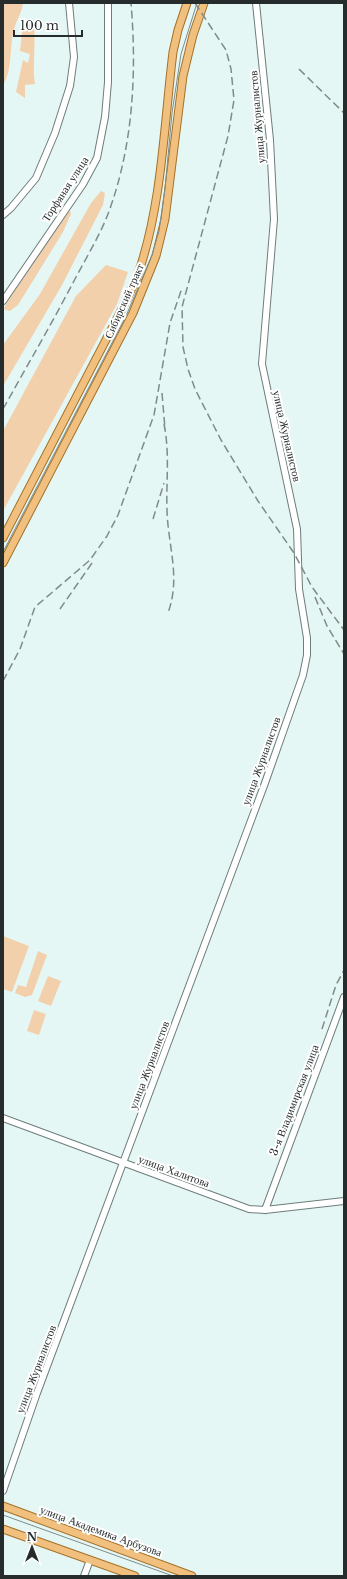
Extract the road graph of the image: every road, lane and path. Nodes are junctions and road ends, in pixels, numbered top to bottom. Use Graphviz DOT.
graph roads {
  1 [pos="69,3"];
  2 [pos="108,3"];
  3 [pos="187,3"];
  4 [pos="204,3"];
  5 [pos="256,3"];
  6 [pos="3,215"];
  7 [pos="3,301"];
  8 [pos="3,538"];
  9 [pos="3,563"];
  10 [pos="344,997"];
  11 [pos="3,1118"];
  12 [pos="123,1163"];
  13 [pos="344,1201"];
  14 [pos="265,1210"];
  15 [pos="3,1491"];
  16 [pos="3,1506"];
  17 [pos="3,1529"];
  18 [pos="90,1560"];
  19 [pos="84,1576"];
  20 [pos="135,1576"];
  21 [pos="192,1576"];
  1 -- 6 [label="street"];
  2 -- 7 [label="street, Торфяная улица"];
  3 -- 8 [label="main road, Сибирский тракт"];
  4 -- 9 [label="main road, Сибирский тракт"];
  5 -- 12 [label="street, улица Журналистов"];
  10 -- 14 [label="street, 3-я Владимирская улица"];
  11 -- 12 [label="street, улица Халитова"];
  12 -- 14 [label="street, улица Халитова"];
  12 -- 15 [label="street, улица Журналистов"];
  13 -- 14 [label="street, улица Халитова"];
  16 -- 21 [label="main road, улица Академика Арбузова"];
  17 -- 18 [label="main road"];
  18 -- 19 [label="street"];
  18 -- 20 [label="main road"];
}
